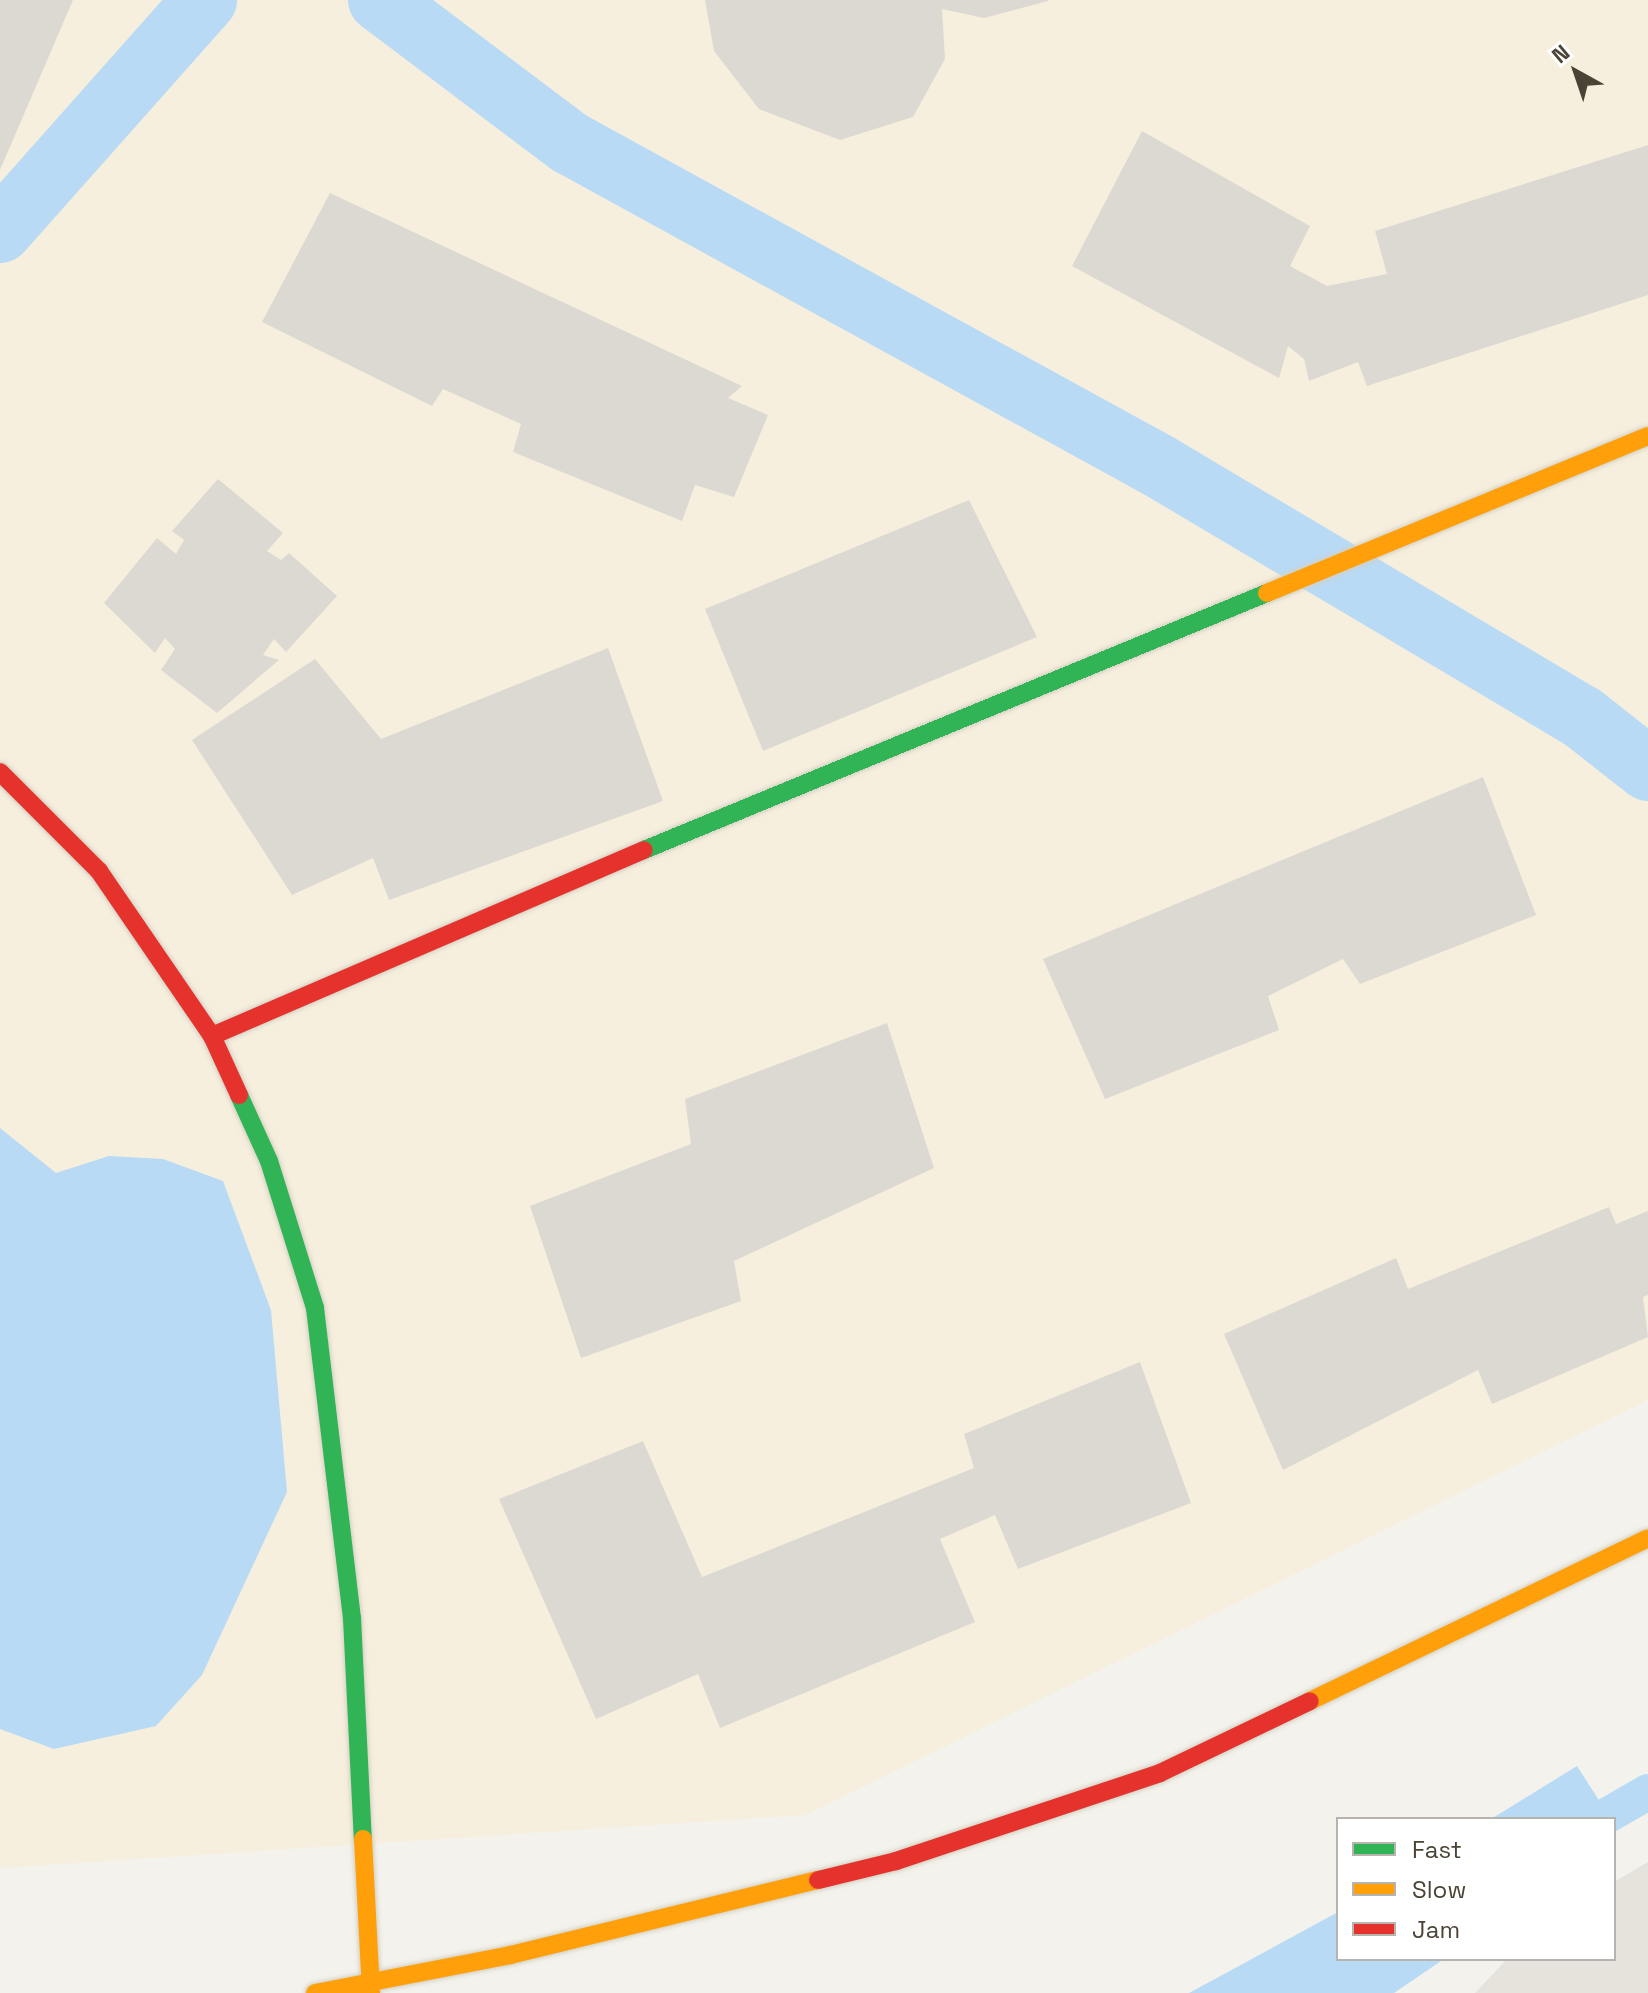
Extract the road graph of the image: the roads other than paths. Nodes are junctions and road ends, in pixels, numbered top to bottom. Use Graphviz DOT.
graph roads {
  1 [pos="1648,436"];
  2 [pos="0,772"];
  3 [pos="212,1036"];
  4 [pos="1648,1538"];
  5 [pos="370,1988"];
  6 [pos="315,1993"];
  1 -- 3 [label="street"];
  2 -- 3 [label="street"];
  3 -- 5 [label="street"];
  4 -- 5 [label="street"];
  5 -- 6 [label="street"];
}
